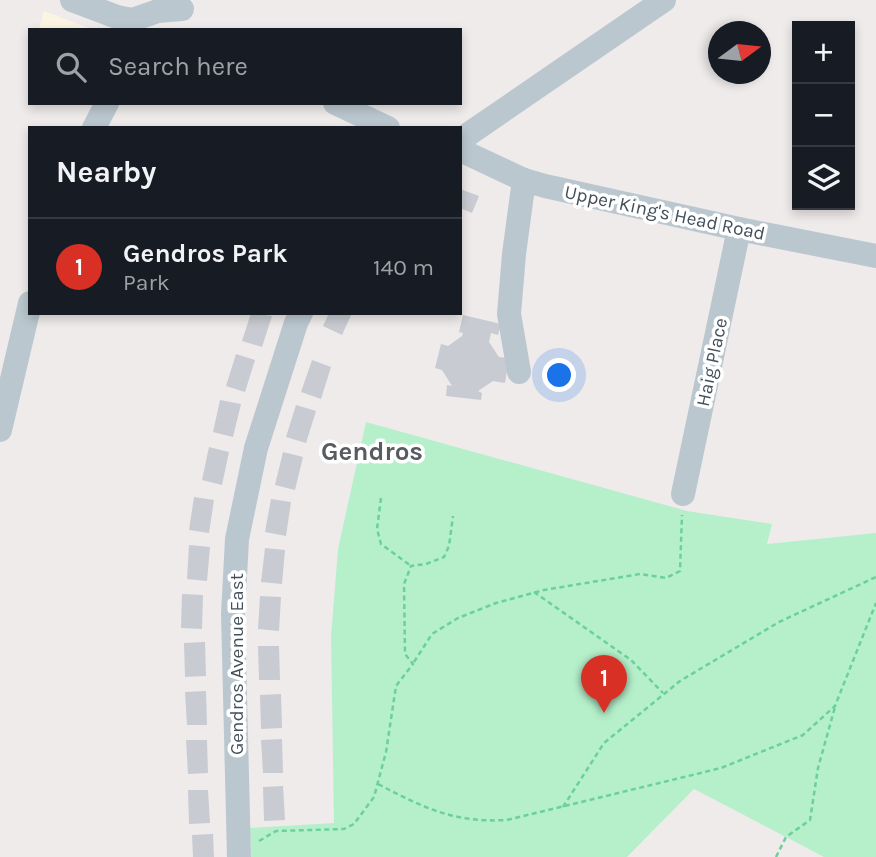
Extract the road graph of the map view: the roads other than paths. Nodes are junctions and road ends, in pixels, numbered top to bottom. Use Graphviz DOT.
graph roads {
  1 [pos="72,0"];
  2 [pos="664,0"];
  3 [pos="188,13"];
  4 [pos="132,25"];
  5 [pos="106,105"];
  6 [pos="339,105"];
  7 [pos="95,126"];
  8 [pos="384,126"];
  9 [pos="462,139"];
  10 [pos="462,151"];
  11 [pos="524,180"];
  12 [pos="739,229"];
  13 [pos="876,256"];
  14 [pos="28,311"];
  15 [pos="300,315"];
  16 [pos="519,372"];
  17 [pos="0,430"];
  18 [pos="683,494"];
  19 [pos="239,852"];
  1 -- 4 [label="street"];
  2 -- 9 [label="street"];
  3 -- 4 [label="street"];
  5 -- 7 [label="street"];
  6 -- 8 [label="street"];
  10 -- 11 [label="street, Upper King's Head Road"];
  11 -- 12 [label="street, Upper King's Head Road"];
  11 -- 16 [label="street"];
  12 -- 13 [label="street, Upper King's Head Road"];
  12 -- 18 [label="street, Haig Place"];
  14 -- 17 [label="street"];
  15 -- 19 [label="street, Gendros Avenue East"];
}
